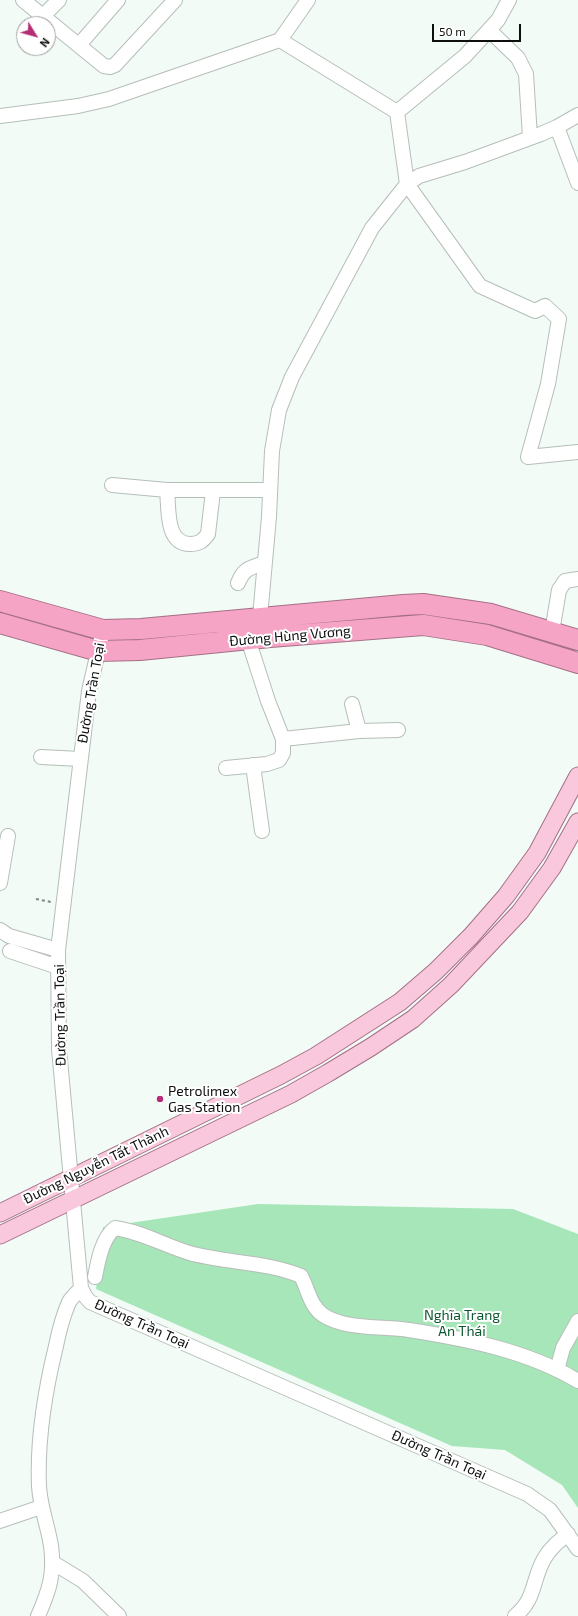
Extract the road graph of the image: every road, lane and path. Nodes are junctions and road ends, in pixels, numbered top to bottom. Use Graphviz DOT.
graph roads {
  1 [pos="23,0"];
  2 [pos="60,0"];
  3 [pos="118,0"];
  4 [pos="175,0"];
  5 [pos="308,0"];
  6 [pos="509,0"];
  7 [pos="43,16"];
  8 [pos="56,26"];
  9 [pos="489,30"];
  10 [pos="280,40"];
  11 [pos="79,45"];
  12 [pos="397,112"];
  13 [pos="578,115"];
  14 [pos="0,116"];
  15 [pos="557,127"];
  16 [pos="530,137"];
  17 [pos="578,183"];
  18 [pos="408,184"];
  19 [pos="578,452"];
  20 [pos="112,485"];
  21 [pos="168,490"];
  22 [pos="270,490"];
  23 [pos="213,491"];
  24 [pos="264,563"];
  25 [pos="578,580"];
  26 [pos="238,583"];
  27 [pos="0,600"];
  28 [pos="260,617"];
  29 [pos="0,623"];
  30 [pos="103,630"];
  31 [pos="552,632"];
  32 [pos="248,639"];
  33 [pos="578,640"];
  34 [pos="98,651"];
  35 [pos="578,663"];
  36 [pos="352,704"];
  37 [pos="398,730"];
  38 [pos="359,731"];
  39 [pos="283,739"];
  40 [pos="41,757"];
  41 [pos="80,759"];
  42 [pos="253,765"];
  43 [pos="226,768"];
  44 [pos="578,776"];
  45 [pos="578,822"];
  46 [pos="262,831"];
  47 [pos="8,836"];
  48 [pos="0,883"];
  49 [pos="0,930"];
  50 [pos="58,950"];
  51 [pos="10,951"];
  52 [pos="58,966"];
  53 [pos="177,1126"];
  54 [pos="185,1145"];
  55 [pos="71,1177"];
  56 [pos="74,1199"];
  57 [pos="0,1212"];
  58 [pos="0,1235"];
  59 [pos="95,1277"];
  60 [pos="81,1288"];
  61 [pos="578,1321"];
  62 [pos="557,1370"];
  63 [pos="578,1381"];
  64 [pos="41,1507"];
  65 [pos="0,1521"];
  66 [pos="568,1534"];
  67 [pos="578,1549"];
  68 [pos="52,1562"];
  69 [pos="38,1616"];
  70 [pos="119,1616"];
  71 [pos="515,1616"];
  1 -- 7 [label="street"];
  2 -- 7 [label="street"];
  3 -- 11 [label="street"];
  4 -- 11 [label="street"];
  5 -- 10 [label="street"];
  6 -- 9 [label="street"];
  8 -- 11 [label="street"];
  9 -- 12 [label="street"];
  9 -- 16 [label="street"];
  10 -- 12 [label="street"];
  10 -- 14 [label="street"];
  12 -- 18 [label="street"];
  13 -- 15 [label="street"];
  15 -- 16 [label="street"];
  15 -- 17 [label="street"];
  16 -- 18 [label="street"];
  18 -- 19 [label="street"];
  18 -- 22 [label="street"];
  20 -- 21 [label="street"];
  21 -- 23 [label="street"];
  21 -- 23 [label="street"];
  22 -- 23 [label="street"];
  22 -- 24 [label="street"];
  24 -- 26 [label="street"];
  24 -- 28 [label="street"];
  25 -- 31 [label="street"];
  27 -- 30 [label="highway, Đường Hùng Vương"];
  28 -- 30 [label="highway, Đường Hùng Vương"];
  28 -- 31 [label="highway, Đường Hùng Vương"];
  29 -- 34 [label="highway, Đường Hùng Vương"];
  30 -- 34 [label="street, Đường Trần Toại"];
  31 -- 33 [label="highway, Đường Hùng Vương"];
  32 -- 34 [label="highway, Đường Hùng Vương"];
  32 -- 35 [label="highway, Đường Hùng Vương"];
  32 -- 39 [label="street"];
  34 -- 41 [label="street, Đường Trần Toại"];
  36 -- 38 [label="street"];
  37 -- 38 [label="street"];
  38 -- 39 [label="street"];
  39 -- 42 [label="street"];
  40 -- 41 [label="street"];
  41 -- 50 [label="street, Đường Trần Toại"];
  42 -- 43 [label="street"];
  42 -- 46 [label="street"];
  44 -- 53 [label="main road, Đường Nguyễn Tất Thành"];
  45 -- 54 [label="main road, Đường Nguyễn Tất Thành"];
  47 -- 48 [label="street"];
  49 -- 50 [label="street"];
  50 -- 52 [label="street, Đường Trần Toại"];
  51 -- 52 [label="street"];
  52 -- 55 [label="street, Đường Trần Toại"];
  53 -- 54 [label="main road"];
  53 -- 55 [label="main road, Đường Nguyễn Tất Thành"];
  54 -- 56 [label="main road, Đường Nguyễn Tất Thành"];
  55 -- 56 [label="street, Đường Trần Toại"];
  55 -- 57 [label="main road, Đường Nguyễn Tất Thành"];
  56 -- 58 [label="main road, Đường Nguyễn Tất Thành"];
  56 -- 60 [label="street, Đường Trần Toại"];
  59 -- 62 [label="street"];
  60 -- 64 [label="street"];
  60 -- 66 [label="street, Đường Trần Toại"];
  61 -- 62 [label="street"];
  62 -- 63 [label="street"];
  64 -- 65 [label="street"];
  64 -- 68 [label="street"];
  66 -- 67 [label="street, Đường Trần Toại"];
  66 -- 71 [label="street"];
  68 -- 69 [label="street"];
  68 -- 70 [label="street"];
}
